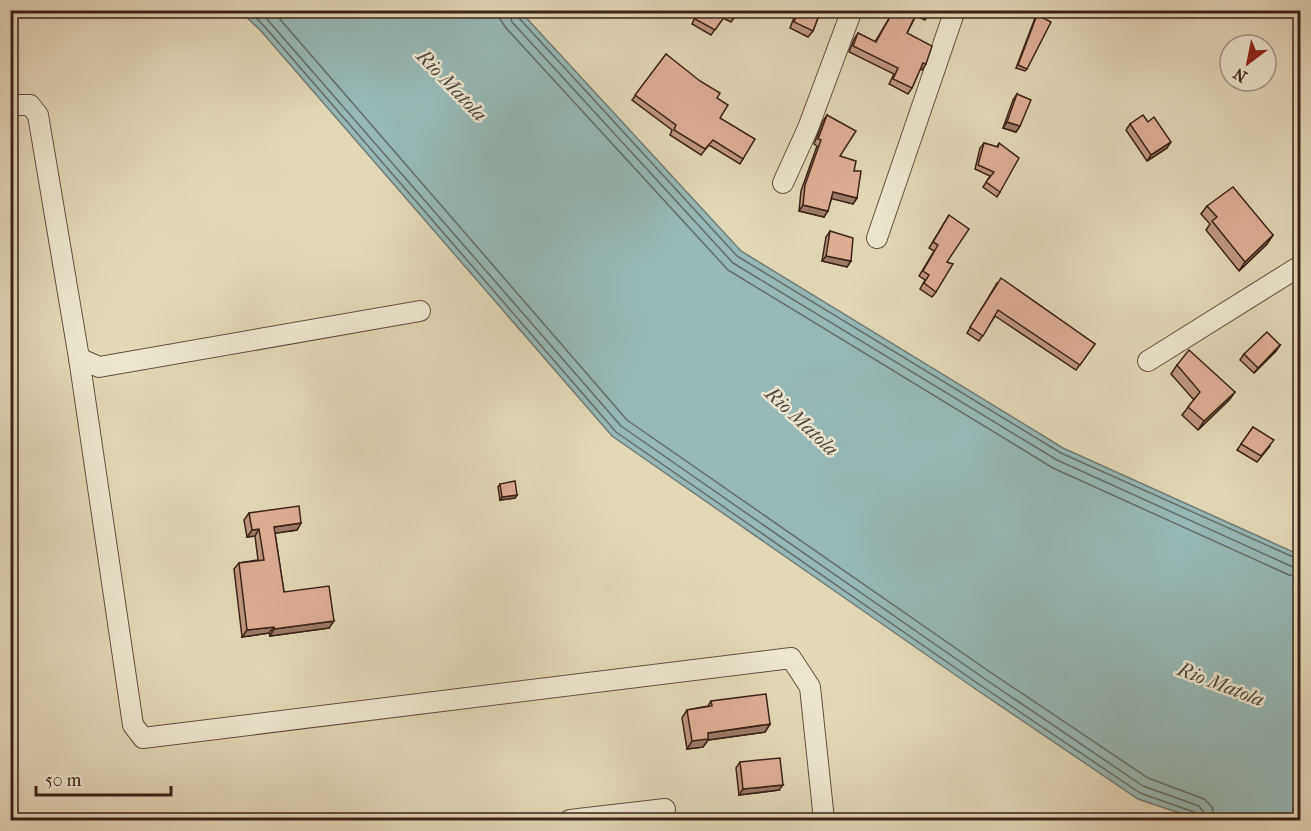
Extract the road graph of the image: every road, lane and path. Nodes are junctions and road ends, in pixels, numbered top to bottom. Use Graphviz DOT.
graph roads {
  1 [pos="852,10"];
  2 [pos="955,10"];
  3 [pos="10,105"];
  4 [pos="783,183"];
  5 [pos="877,238"];
  6 [pos="1300,266"];
  7 [pos="420,311"];
  8 [pos="79,358"];
  9 [pos="1148,361"];
  10 [pos="665,809"];
  11 [pos="570,820"];
  12 [pos="824,820"];
  1 -- 4 [label="street"];
  2 -- 5 [label="street"];
  3 -- 8 [label="street"];
  6 -- 9 [label="street"];
  7 -- 8 [label="street"];
  8 -- 12 [label="street"];
  10 -- 11 [label="street"];
}
